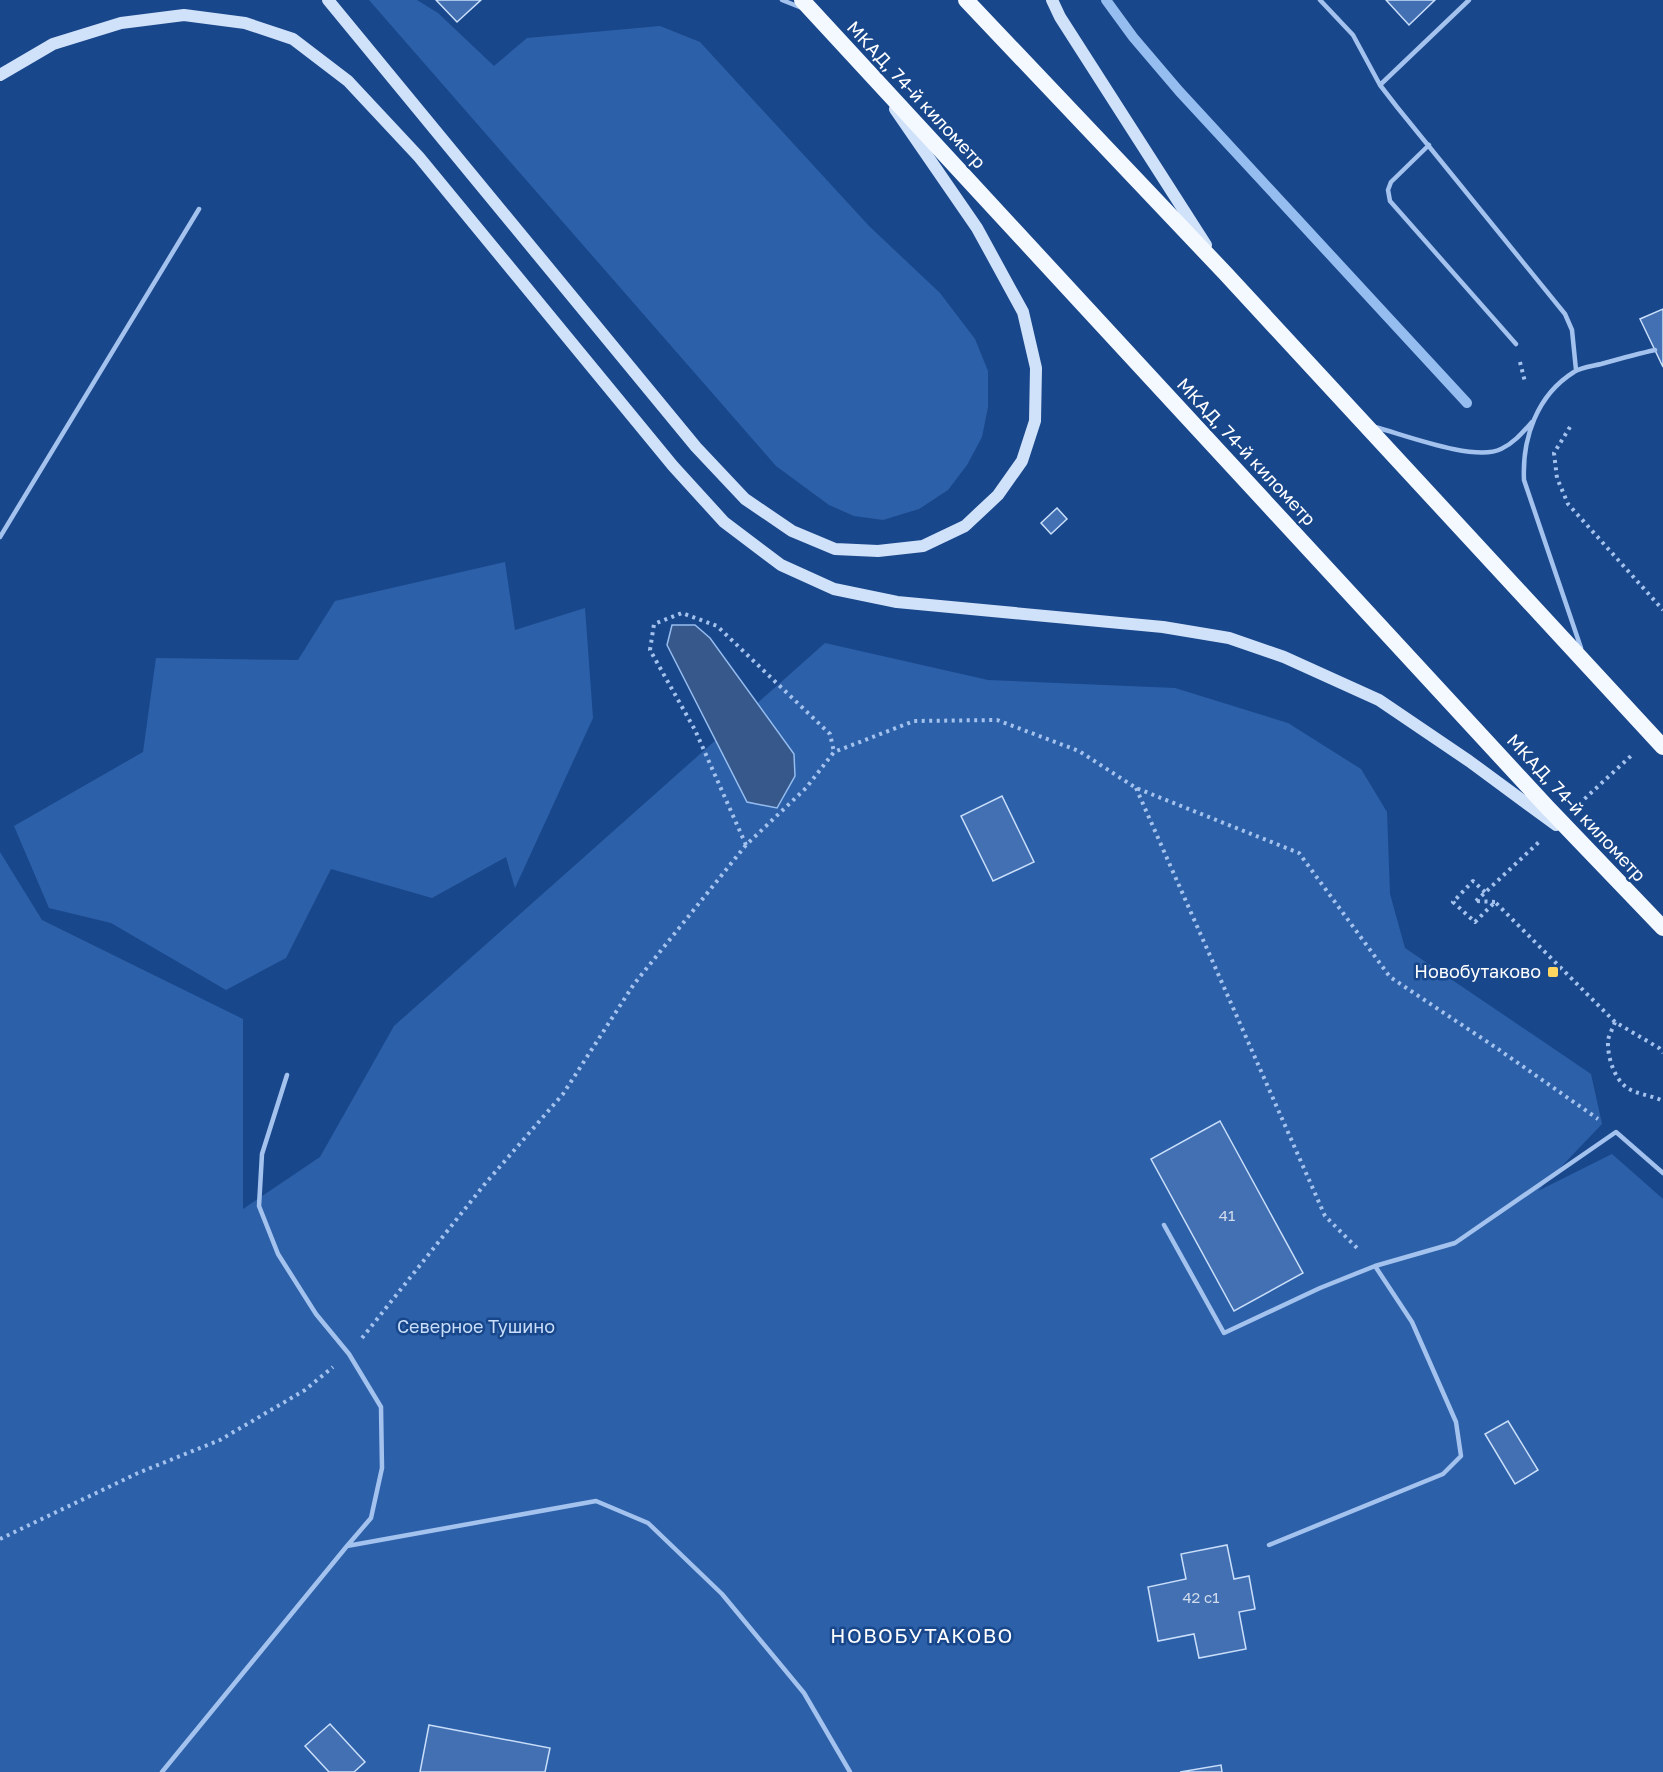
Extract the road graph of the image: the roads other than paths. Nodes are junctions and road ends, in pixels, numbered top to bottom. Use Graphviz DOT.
graph roads {
  1 [pos="328,0"];
  2 [pos="782,0"];
  3 [pos="802,0"];
  4 [pos="966,0"];
  5 [pos="1052,0"];
  6 [pos="1320,0"];
  7 [pos="1469,0"];
  8 [pos="814,13"];
  9 [pos="0,75"];
  10 [pos="872,76"];
  11 [pos="1380,85"];
  12 [pos="1429,145"];
  13 [pos="200,209"];
  14 [pos="1225,273"];
  15 [pos="1516,344"];
  16 [pos="1655,350"];
  17 [pos="1576,370"];
  18 [pos="1534,420"];
  19 [pos="1364,424"];
  20 [pos="0,537"];
  21 [pos="1587,665"];
  22 [pos="1663,747"];
  23 [pos="1583,844"];
  24 [pos="1663,928"];
  25 [pos="287,1076"];
  26 [pos="1663,1173"];
  27 [pos="1164,1225"];
  28 [pos="1375,1266"];
  29 [pos="1269,1545"];
  30 [pos="347,1546"];
  31 [pos="162,1772"];
  32 [pos="850,1772"];
  1 -- 10 [label="main road"];
  2 -- 8 [label="lane"];
  3 -- 8 [label="highway, МКАД, 74-й километр"];
  4 -- 14 [label="highway"];
  5 -- 14 [label="main road"];
  6 -- 11 [label="lane"];
  7 -- 11 [label="lane"];
  8 -- 10 [label="highway, МКАД, 74-й километр"];
  9 -- 23 [label="main road"];
  10 -- 23 [label="highway, МКАД, 74-й километр"];
  11 -- 12 [label="lane"];
  12 -- 15 [label="lane"];
  12 -- 17 [label="lane"];
  13 -- 20 [label="lane"];
  14 -- 19 [label="highway"];
  16 -- 17 [label="lane"];
  17 -- 18 [label="lane"];
  18 -- 19 [label="lane"];
  18 -- 21 [label="lane"];
  19 -- 21 [label="highway"];
  21 -- 22 [label="highway"];
  23 -- 24 [label="highway, МКАД, 74-й километр"];
  25 -- 30 [label="lane"];
  26 -- 28 [label="lane"];
  27 -- 28 [label="lane"];
  28 -- 29 [label="lane"];
  30 -- 31 [label="lane"];
  30 -- 32 [label="lane"];
}
